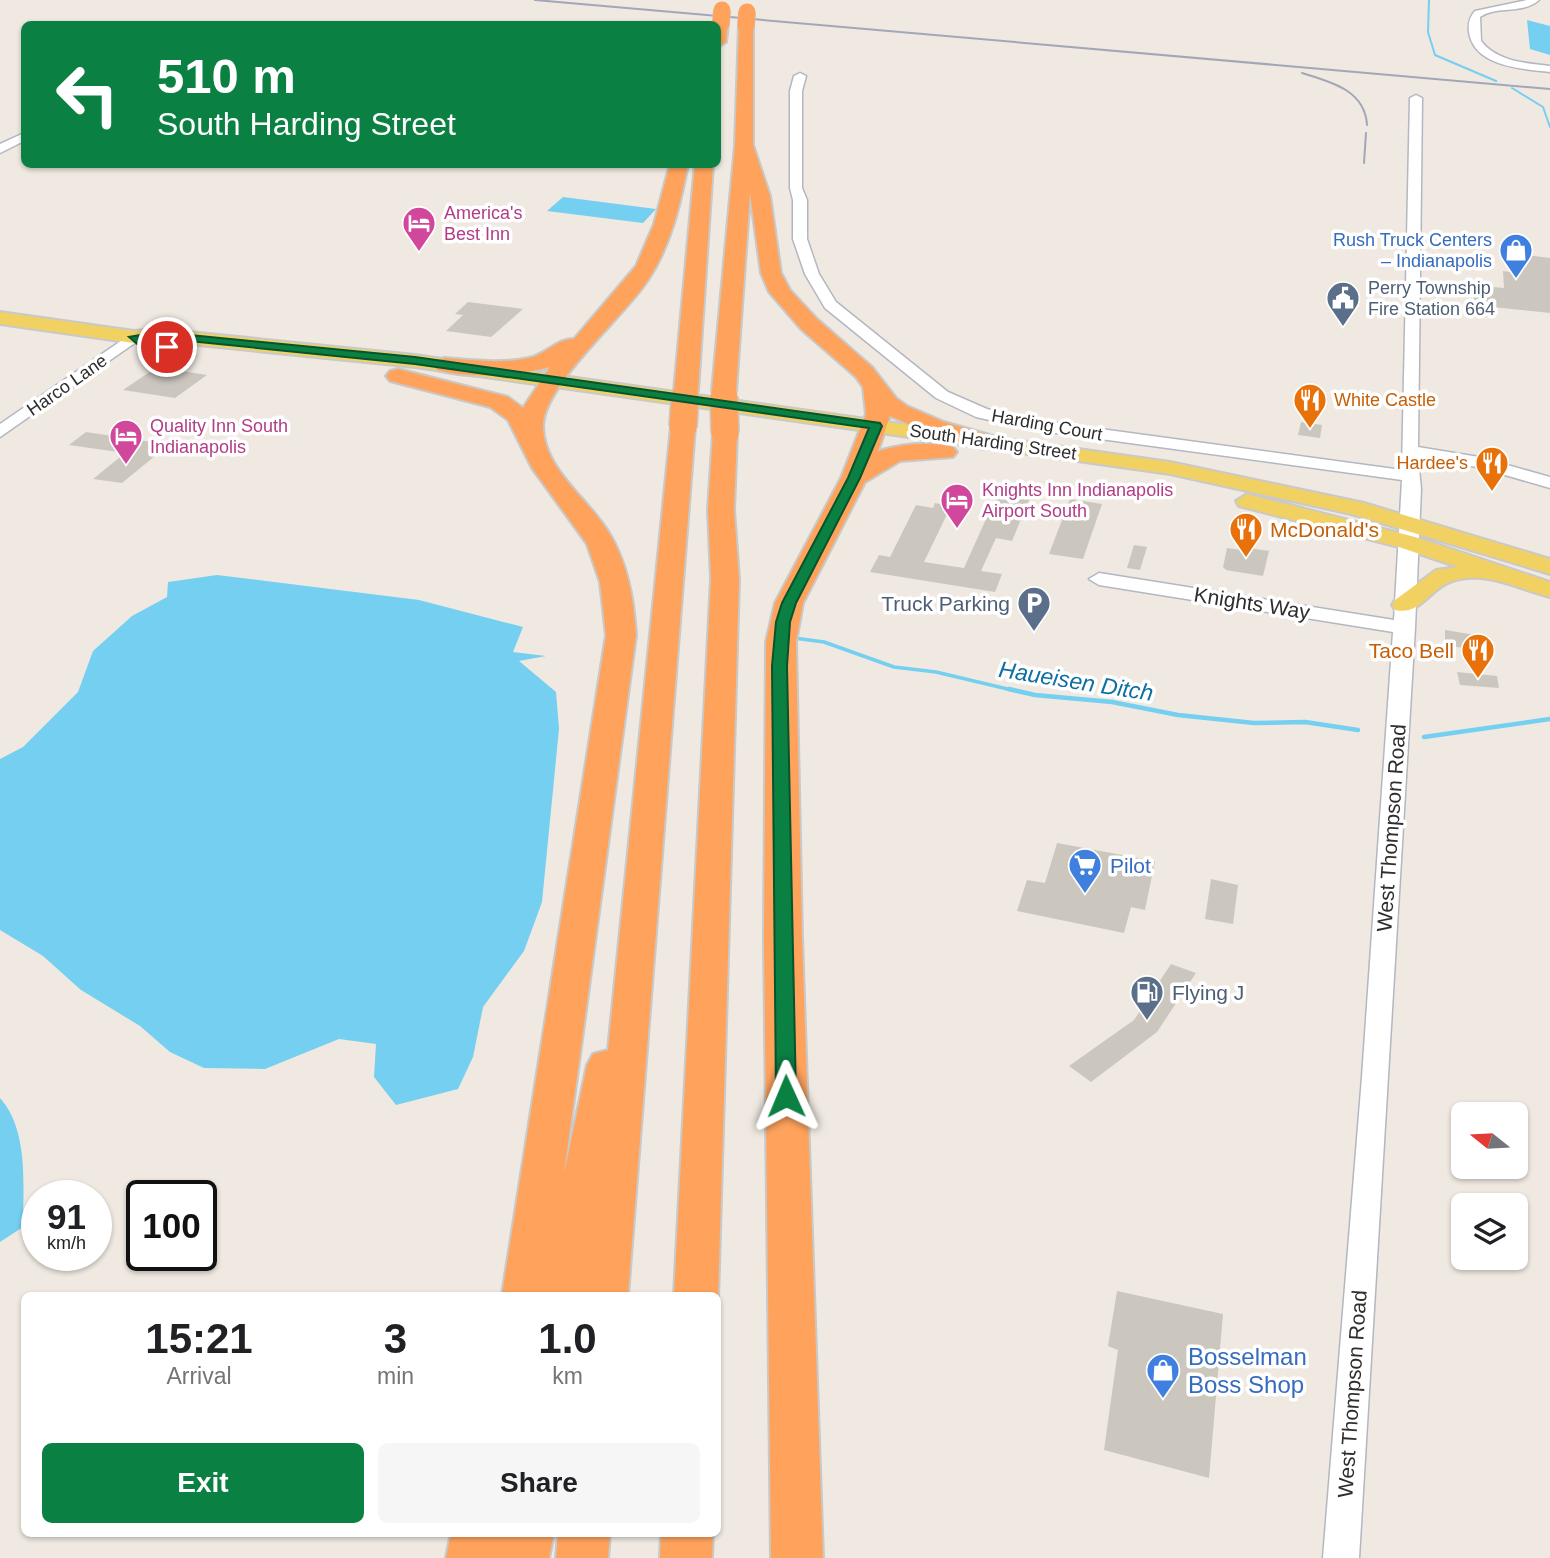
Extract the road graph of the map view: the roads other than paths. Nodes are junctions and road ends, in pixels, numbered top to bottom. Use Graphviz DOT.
graph roads {
  1 [pos="1533,1"];
  2 [pos="1546,6"];
  3 [pos="747,12"];
  4 [pos="1550,69"];
  5 [pos="800,76"];
  6 [pos="1416,98"];
  7 [pos="21,138"];
  8 [pos="744,145"];
  9 [pos="0,149"];
  10 [pos="678,168"];
  11 [pos="704,168"];
  12 [pos="615,306"];
  13 [pos="0,318"];
  14 [pos="134,337"];
  15 [pos="445,365"];
  16 [pos="398,376"];
  17 [pos="875,386"];
  18 [pos="547,389"];
  19 [pos="0,432"];
  20 [pos="872,434"];
  21 [pos="533,440"];
  22 [pos="984,441"];
  23 [pos="1409,451"];
  24 [pos="944,452"];
  25 [pos="1410,476"];
  26 [pos="854,478"];
  27 [pos="1550,483"];
  28 [pos="1407,532"];
  29 [pos="1550,567"];
  30 [pos="1497,571"];
  31 [pos="1099,579"];
  32 [pos="1550,590"];
  33 [pos="1404,616"];
  34 [pos="641,887"];
  35 [pos="524,1292"];
  36 [pos="567,1292"];
  37 [pos="605,1292"];
  38 [pos="696,1292"];
  39 [pos="476,1537"];
  40 [pos="527,1537"];
  41 [pos="584,1537"];
  42 [pos="687,1537"];
  43 [pos="472,1558"];
  44 [pos="523,1558"];
  45 [pos="582,1558"];
  46 [pos="686,1558"];
  47 [pos="797,1558"];
  48 [pos="1340,1558"];
  1 -- 2 [label="street"];
  1 -- 4 [label="street"];
  3 -- 8 [label="highway"];
  5 -- 25 [label="street, Harding Court"];
  6 -- 23 [label="street, West Thompson Road"];
  7 -- 9 [label="street"];
  8 -- 17 [label="highway"];
  8 -- 38 [label="highway, bridge"];
  10 -- 12 [label="highway"];
  11 -- 34 [label="highway, bridge"];
  12 -- 15 [label="highway"];
  12 -- 18 [label="highway"];
  13 -- 14 [label="main road, South Harding Street"];
  14 -- 15 [label="main road, South Harding Street"];
  14 -- 16 [label="main road, South Harding Street"];
  14 -- 19 [label="street, Harco Lane"];
  15 -- 18 [label="main road, South Harding Street"];
  16 -- 18 [label="main road, South Harding Street"];
  16 -- 21 [label="highway"];
  17 -- 20 [label="highway"];
  17 -- 22 [label="highway"];
  18 -- 20 [label="main road, South Harding Street"];
  18 -- 21 [label="highway"];
  20 -- 22 [label="main road, South Harding Street"];
  20 -- 24 [label="main road, South Harding Street"];
  20 -- 26 [label="highway"];
  21 -- 35 [label="highway"];
  22 -- 28 [label="main road, South Harding Street"];
  23 -- 25 [label="street, West Thompson Road"];
  23 -- 27 [label="street"];
  24 -- 26 [label="highway"];
  24 -- 28 [label="main road, South Harding Street"];
  25 -- 28 [label="street, West Thompson Road"];
  26 -- 47 [label="highway"];
  28 -- 29 [label="main road, South Harding Street"];
  28 -- 30 [label="main road, South Harding Street"];
  28 -- 33 [label="street, West Thompson Road"];
  30 -- 32 [label="main road, South Harding Street"];
  30 -- 33 [label="main road"];
  31 -- 33 [label="street, Knights Way"];
  33 -- 48 [label="street, West Thompson Road"];
  34 -- 36 [label="highway"];
  34 -- 37 [label="highway"];
  39 -- 43 [label="highway"];
  40 -- 44 [label="highway"];
  41 -- 45 [label="highway"];
  42 -- 46 [label="highway"];
}
